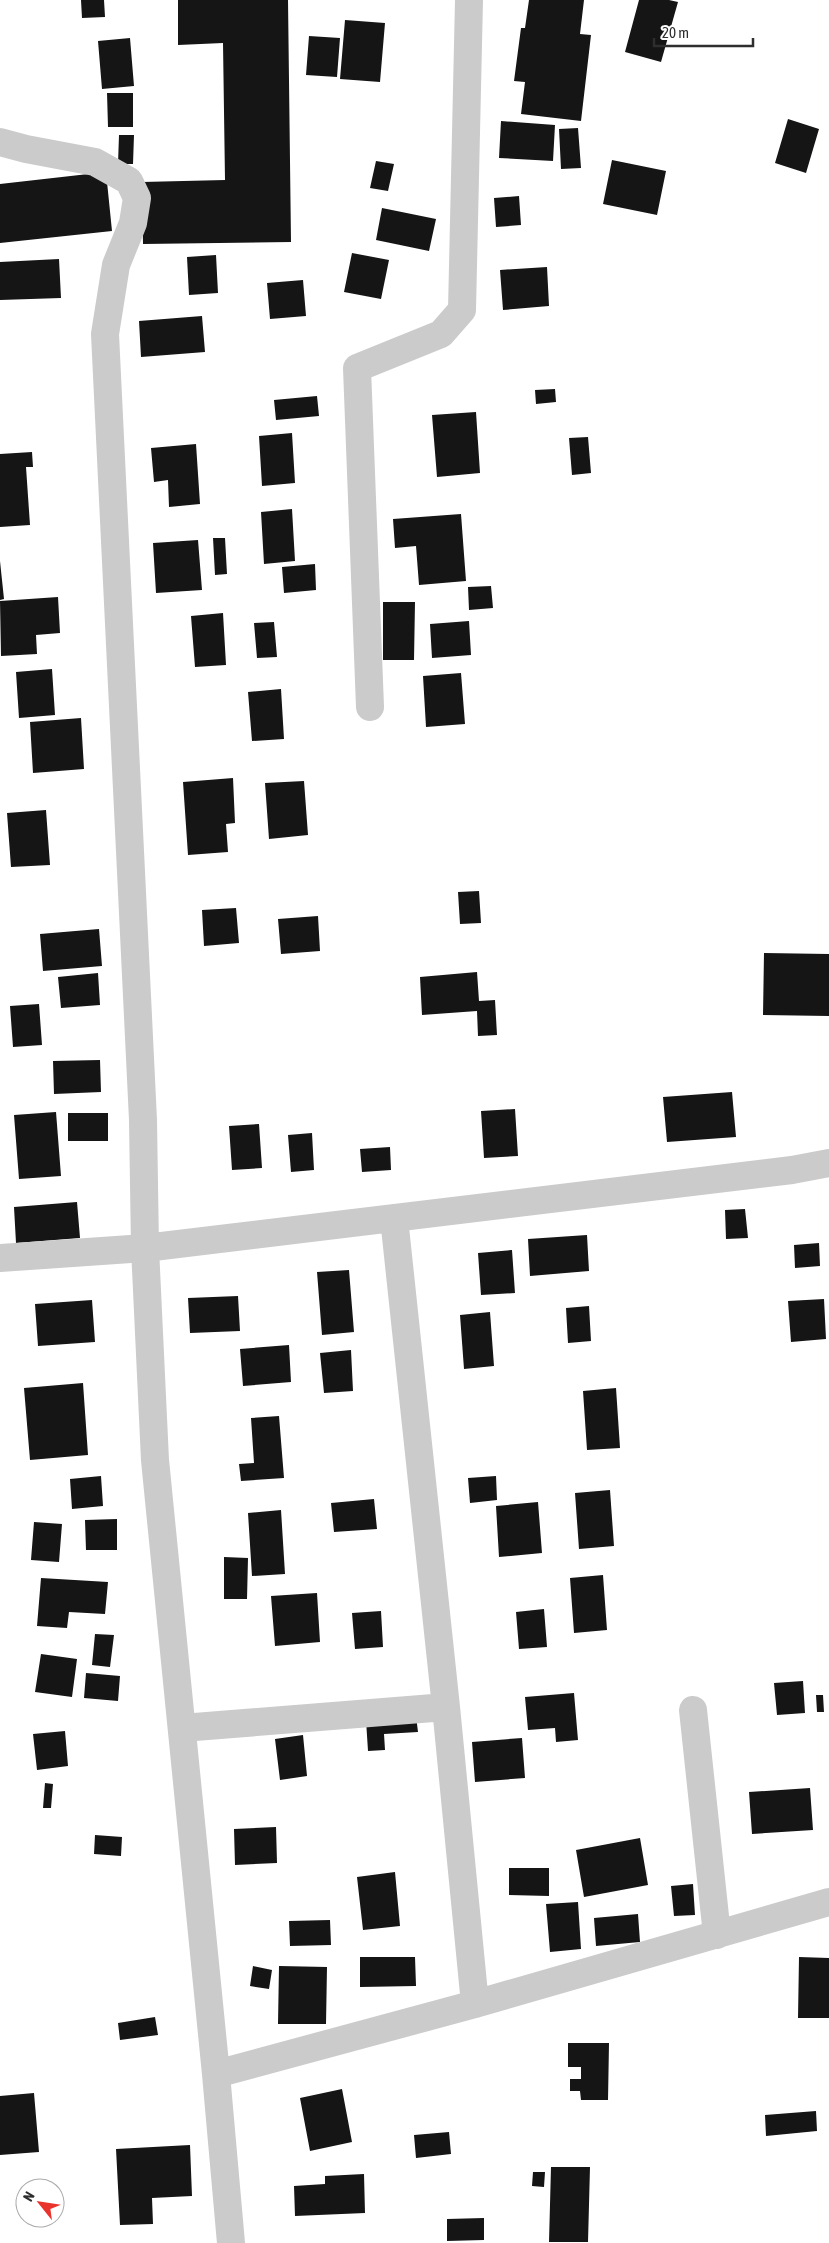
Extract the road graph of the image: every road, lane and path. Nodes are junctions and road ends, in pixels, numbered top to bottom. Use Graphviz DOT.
graph roads {
  1 [pos="469,0"];
  2 [pos="0,142"];
  3 [pos="370,707"];
  4 [pos="829,1163"];
  5 [pos="394,1218"];
  6 [pos="144,1248"];
  7 [pos="0,1258"];
  8 [pos="446,1707"];
  9 [pos="693,1710"];
  10 [pos="182,1728"];
  11 [pos="829,1902"];
  12 [pos="717,1935"];
  13 [pos="475,2004"];
  14 [pos="216,2074"];
  15 [pos="231,2243"];
  1 -- 3 [label="street"];
  2 -- 6 [label="street"];
  4 -- 5 [label="street"];
  5 -- 6 [label="street"];
  5 -- 8 [label="street"];
  6 -- 7 [label="street"];
  6 -- 10 [label="street"];
  8 -- 10 [label="street"];
  8 -- 13 [label="street"];
  9 -- 12 [label="street"];
  10 -- 14 [label="street"];
  11 -- 12 [label="street"];
  12 -- 13 [label="street"];
  13 -- 14 [label="street"];
  14 -- 15 [label="street"];
}
